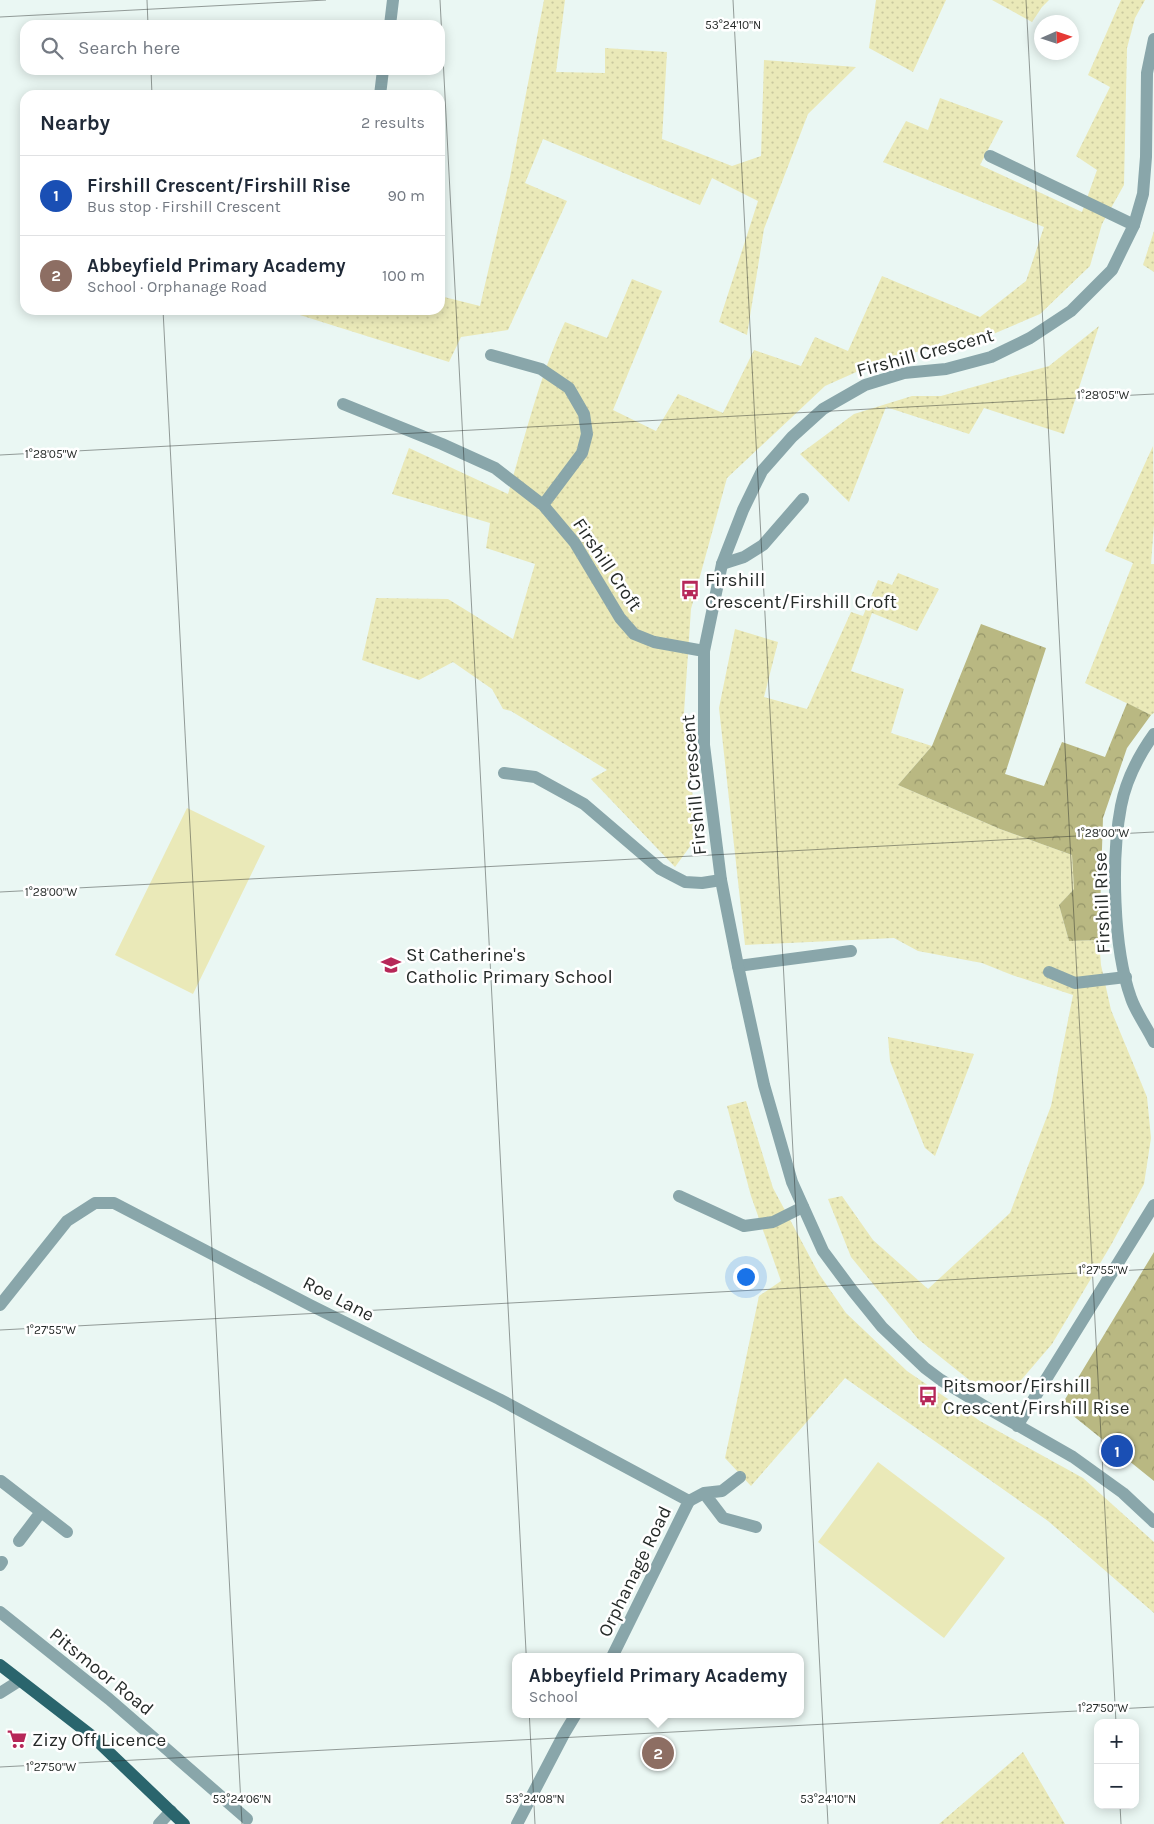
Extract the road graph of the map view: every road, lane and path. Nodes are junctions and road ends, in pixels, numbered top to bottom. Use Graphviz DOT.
graph roads {
  1 [pos="393,0"];
  2 [pos="391,20"];
  3 [pos="1154,39"];
  4 [pos="382,75"];
  5 [pos="381,90"];
  6 [pos="990,156"];
  7 [pos="1134,225"];
  8 [pos="491,355"];
  9 [pos="343,404"];
  10 [pos="803,499"];
  11 [pos="543,506"];
  12 [pos="722,564"];
  13 [pos="704,651"];
  14 [pos="1154,734"];
  15 [pos="504,773"];
  16 [pos="721,880"];
  17 [pos="851,951"];
  18 [pos="738,966"];
  19 [pos="1049,972"];
  20 [pos="1126,976"];
  21 [pos="1154,1042"];
  22 [pos="680,1196"];
  23 [pos="1154,1205"];
  24 [pos="803,1207"];
  25 [pos="0,1305"];
  26 [pos="1017,1426"];
  27 [pos="740,1477"];
  28 [pos="1,1481"];
  29 [pos="704,1493"];
  30 [pos="689,1501"];
  31 [pos="41,1512"];
  32 [pos="1154,1522"];
  33 [pos="756,1527"];
  34 [pos="67,1532"];
  35 [pos="18,1541"];
  36 [pos="0,1612"];
  37 [pos="614,1653"];
  38 [pos="0,1665"];
  39 [pos="19,1681"];
  40 [pos="0,1693"];
  41 [pos="574,1718"];
  42 [pos="171,1811"];
  43 [pos="247,1819"];
  44 [pos="159,1824"];
  45 [pos="184,1824"];
  46 [pos="517,1824"];
  1 -- 2 [label="street"];
  3 -- 7 [label="street, Firshill Crescent"];
  4 -- 5 [label="street"];
  6 -- 7 [label="street"];
  7 -- 12 [label="street, Firshill Crescent"];
  8 -- 11 [label="street"];
  9 -- 11 [label="street, Firshill Croft"];
  10 -- 12 [label="street"];
  11 -- 13 [label="street, Firshill Croft"];
  12 -- 13 [label="street, Firshill Crescent"];
  13 -- 16 [label="street, Firshill Crescent"];
  14 -- 20 [label="street, Firshill Rise"];
  15 -- 16 [label="street"];
  16 -- 18 [label="street, Firshill Crescent"];
  17 -- 18 [label="street"];
  18 -- 24 [label="street, Firshill Crescent"];
  19 -- 20 [label="street"];
  20 -- 21 [label="street, Firshill Rise"];
  22 -- 24 [label="street"];
  23 -- 26 [label="street"];
  24 -- 26 [label="street, Firshill Crescent"];
  25 -- 30 [label="street, Roe Lane"];
  26 -- 32 [label="street, Firshill Crescent"];
  27 -- 29 [label="street"];
  28 -- 31 [label="street"];
  29 -- 30 [label="street"];
  29 -- 33 [label="street"];
  30 -- 37 [label="street, Orphanage Road"];
  31 -- 34 [label="street"];
  31 -- 35 [label="street"];
  36 -- 43 [label="street, Pitsmoor Road"];
  38 -- 39 [label="main road"];
  39 -- 40 [label="street"];
  39 -- 42 [label="main road"];
  41 -- 46 [label="street"];
  42 -- 44 [label="street"];
  42 -- 45 [label="main road"];
}
